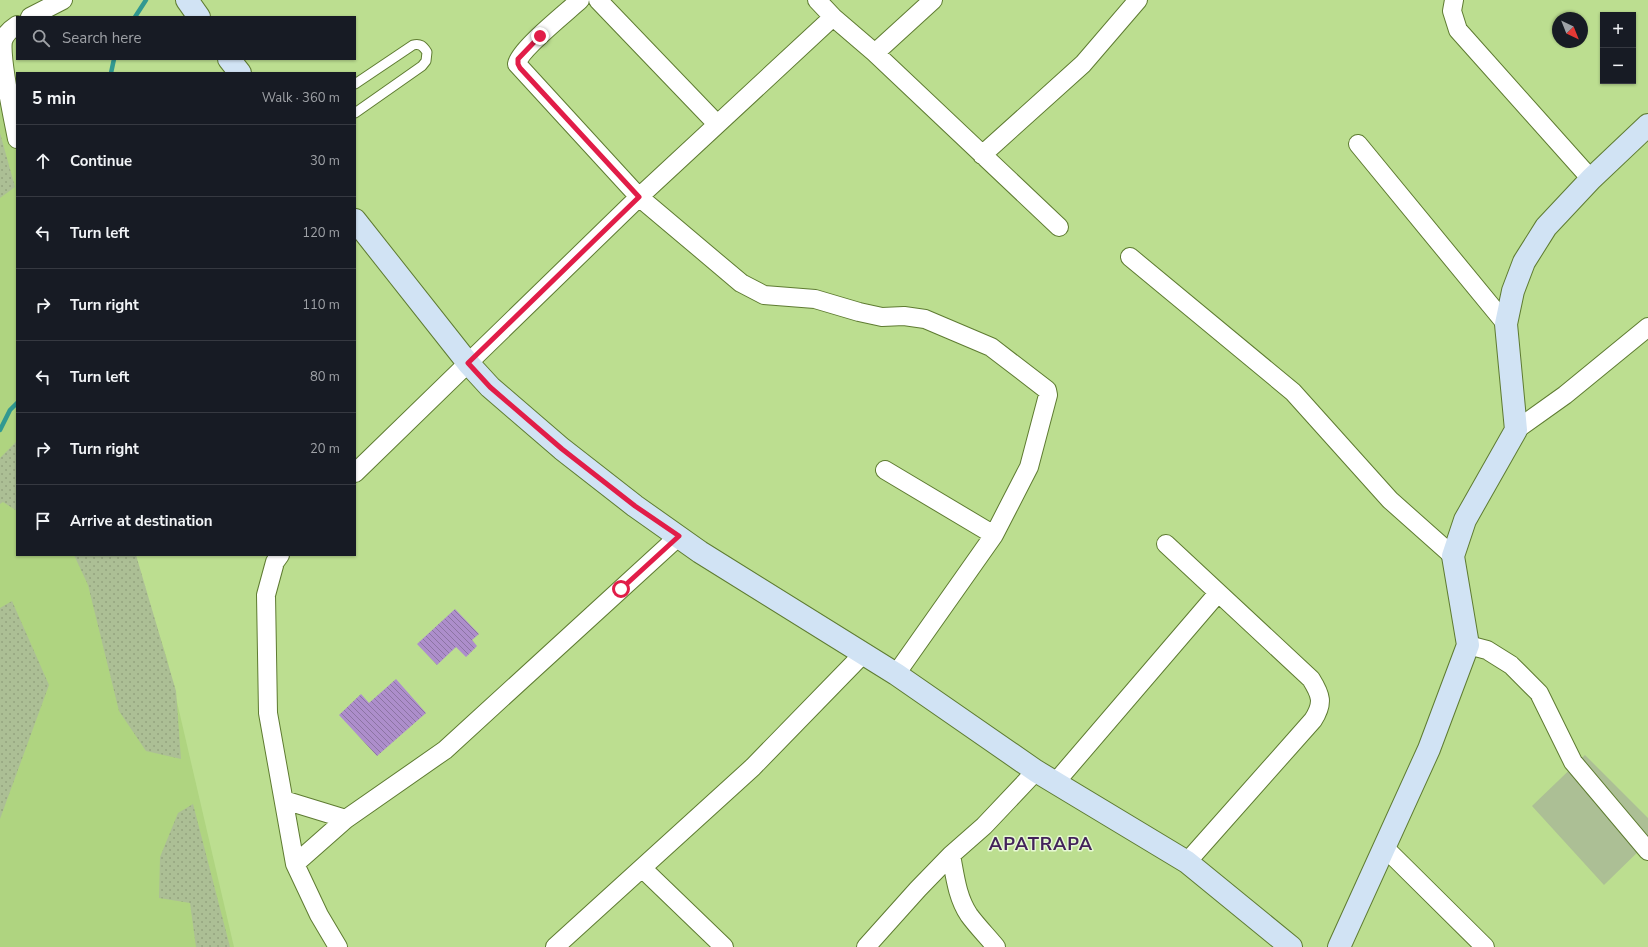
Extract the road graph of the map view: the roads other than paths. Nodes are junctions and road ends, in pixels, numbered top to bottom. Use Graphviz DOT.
graph roads {
  1 [pos="63,0"];
  2 [pos="186,0"];
  3 [pos="580,0"];
  4 [pos="598,0"];
  5 [pos="817,0"];
  6 [pos="933,0"];
  7 [pos="1138,0"];
  8 [pos="1454,0"];
  9 [pos="32,16"];
  10 [pos="198,16"];
  11 [pos="833,17"];
  12 [pos="16,26"];
  13 [pos="875,53"];
  14 [pos="231,60"];
  15 [pos="239,72"];
  16 [pos="356,83"];
  17 [pos="356,112"];
  18 [pos="717,124"];
  19 [pos="1648,125"];
  20 [pos="16,134"];
  21 [pos="1358,144"];
  22 [pos="982,155"];
  23 [pos="1591,179"];
  24 [pos="639,197"];
  25 [pos="356,221"];
  26 [pos="1059,227"];
  27 [pos="1130,257"];
  28 [pos="1506,324"];
  29 [pos="1648,328"];
  30 [pos="468,363"];
  31 [pos="1516,430"];
  32 [pos="885,470"];
  33 [pos="356,473"];
  34 [pos="994,535"];
  35 [pos="679,536"];
  36 [pos="1166,544"];
  37 [pos="279,556"];
  38 [pos="1453,556"];
  39 [pos="1218,593"];
  40 [pos="1468,645"];
  41 [pos="864,653"];
  42 [pos="896,674"];
  43 [pos="1036,771"];
  44 [pos="1055,782"];
  45 [pos="284,800"];
  46 [pos="346,819"];
  47 [pos="1384,847"];
  48 [pos="1648,852"];
  49 [pos="951,855"];
  50 [pos="1187,862"];
  51 [pos="295,864"];
  52 [pos="642,868"];
  53 [pos="869,946"];
  54 [pos="338,947"];
  55 [pos="555,947"];
  56 [pos="724,947"];
  57 [pos="996,947"];
  58 [pos="1291,947"];
  59 [pos="1339,947"];
  60 [pos="1485,947"];
  1 -- 9 [label="street"];
  2 -- 10 [label="street"];
  3 -- 24 [label="street"];
  4 -- 18 [label="street"];
  5 -- 11 [label="street"];
  6 -- 13 [label="street"];
  7 -- 22 [label="street"];
  8 -- 23 [label="street"];
  11 -- 13 [label="street"];
  11 -- 18 [label="street"];
  12 -- 20 [label="street"];
  13 -- 22 [label="street"];
  14 -- 15 [label="street"];
  16 -- 17 [label="lane"];
  18 -- 24 [label="street"];
  19 -- 23 [label="street"];
  21 -- 28 [label="street"];
  22 -- 26 [label="street"];
  23 -- 28 [label="street"];
  24 -- 30 [label="street"];
  24 -- 34 [label="street"];
  25 -- 30 [label="street"];
  27 -- 38 [label="street"];
  28 -- 31 [label="street"];
  29 -- 31 [label="street"];
  30 -- 33 [label="street"];
  30 -- 35 [label="street"];
  31 -- 38 [label="street"];
  32 -- 34 [label="street"];
  34 -- 42 [label="street"];
  35 -- 41 [label="street"];
  35 -- 46 [label="street"];
  36 -- 39 [label="street"];
  37 -- 45 [label="street"];
  38 -- 40 [label="street"];
  39 -- 44 [label="street"];
  39 -- 50 [label="street"];
  40 -- 47 [label="street"];
  40 -- 48 [label="street"];
  41 -- 42 [label="street"];
  41 -- 52 [label="street"];
  42 -- 43 [label="street"];
  43 -- 44 [label="street"];
  43 -- 49 [label="street"];
  44 -- 50 [label="street"];
  45 -- 46 [label="street"];
  45 -- 51 [label="street"];
  46 -- 51 [label="street"];
  47 -- 59 [label="street"];
  47 -- 60 [label="street"];
  49 -- 53 [label="street"];
  49 -- 57 [label="street"];
  50 -- 58 [label="street"];
  51 -- 54 [label="street"];
  52 -- 55 [label="street"];
  52 -- 56 [label="street"];
}
